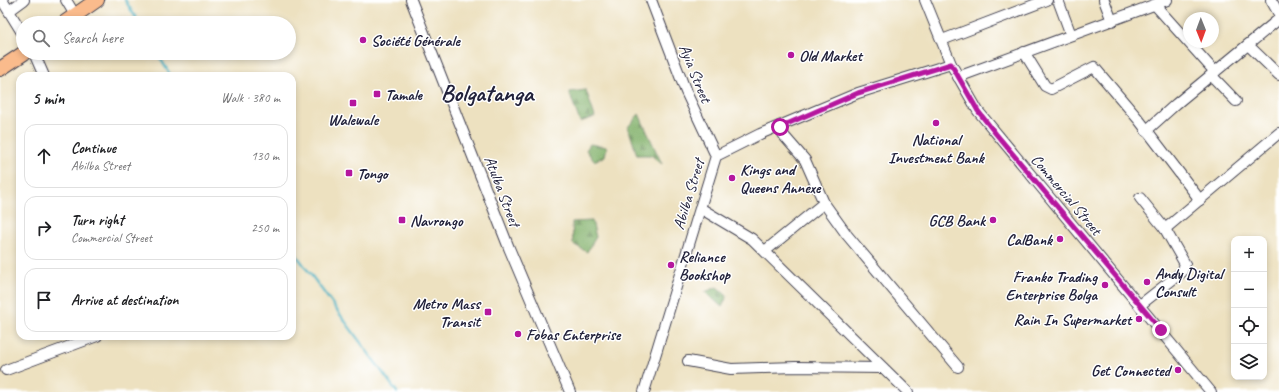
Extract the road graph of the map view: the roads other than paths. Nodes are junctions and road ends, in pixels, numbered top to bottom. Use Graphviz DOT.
graph roads {
  1 [pos="2,0"];
  2 [pos="24,0"];
  3 [pos="66,0"];
  4 [pos="97,0"];
  5 [pos="411,0"];
  6 [pos="651,0"];
  7 [pos="1047,0"];
  8 [pos="1058,0"];
  9 [pos="1104,0"];
  10 [pos="1167,0"];
  11 [pos="1271,0"];
  12 [pos="928,1"];
  13 [pos="1155,5"];
  14 [pos="9,11"];
  15 [pos="1279,14"];
  16 [pos="69,16"];
  17 [pos="73,16"];
  18 [pos="1279,19"];
  19 [pos="1112,21"];
  20 [pos="16,22"];
  21 [pos="1071,35"];
  22 [pos="942,40"];
  23 [pos="1248,45"];
  24 [pos="1024,52"];
  25 [pos="16,58"];
  26 [pos="37,60"];
  27 [pos="951,64"];
  28 [pos="0,69"];
  29 [pos="42,72"];
  30 [pos="1213,73"];
  31 [pos="1279,75"];
  32 [pos="958,77"];
  33 [pos="1236,101"];
  34 [pos="780,127"];
  35 [pos="1146,131"];
  36 [pos="1279,133"];
  37 [pos="716,156"];
  38 [pos="1140,198"];
  39 [pos="1200,200"];
  40 [pos="824,203"];
  41 [pos="700,208"];
  42 [pos="1165,229"];
  43 [pos="764,251"];
  44 [pos="1140,305"];
  45 [pos="86,340"];
  46 [pos="688,361"];
  47 [pos="958,367"];
  48 [pos="884,368"];
  49 [pos="6,370"];
  50 [pos="570,392"];
  51 [pos="644,392"];
  52 [pos="908,392"];
  53 [pos="1211,392"];
  1 -- 14 [label="street"];
  2 -- 14 [label="street"];
  3 -- 16 [label="street"];
  4 -- 17 [label="highway"];
  5 -- 50 [label="street, Atulba Street"];
  6 -- 37 [label="street, Ayia Street"];
  7 -- 22 [label="street"];
  8 -- 21 [label="street"];
  9 -- 19 [label="street"];
  10 -- 13 [label="street"];
  11 -- 15 [label="street"];
  12 -- 22 [label="street, Commercial Street"];
  13 -- 19 [label="street"];
  13 -- 30 [label="street"];
  14 -- 20 [label="street"];
  18 -- 23 [label="street"];
  19 -- 21 [label="street"];
  21 -- 24 [label="street"];
  22 -- 27 [label="street, Commercial Street"];
  23 -- 30 [label="street"];
  23 -- 31 [label="street"];
  24 -- 32 [label="street"];
  24 -- 35 [label="street"];
  25 -- 28 [label="highway"];
  26 -- 29 [label="street"];
  27 -- 32 [label="street, Commercial Street"];
  27 -- 34 [label="street, Abilba Street"];
  30 -- 33 [label="street"];
  30 -- 35 [label="street"];
  32 -- 44 [label="street, Commercial Street"];
  34 -- 37 [label="street, Abilba Street"];
  34 -- 40 [label="street"];
  35 -- 39 [label="street"];
  36 -- 39 [label="street"];
  37 -- 41 [label="street, Abilba Street"];
  38 -- 42 [label="street"];
  39 -- 42 [label="street"];
  40 -- 43 [label="street"];
  40 -- 47 [label="street"];
  41 -- 43 [label="street"];
  41 -- 51 [label="street, Abilba Street"];
  42 -- 44 [label="street"];
  43 -- 48 [label="street"];
  44 -- 53 [label="street, Commercial Street"];
  45 -- 49 [label="street"];
  46 -- 48 [label="street"];
  48 -- 52 [label="street"];
}
